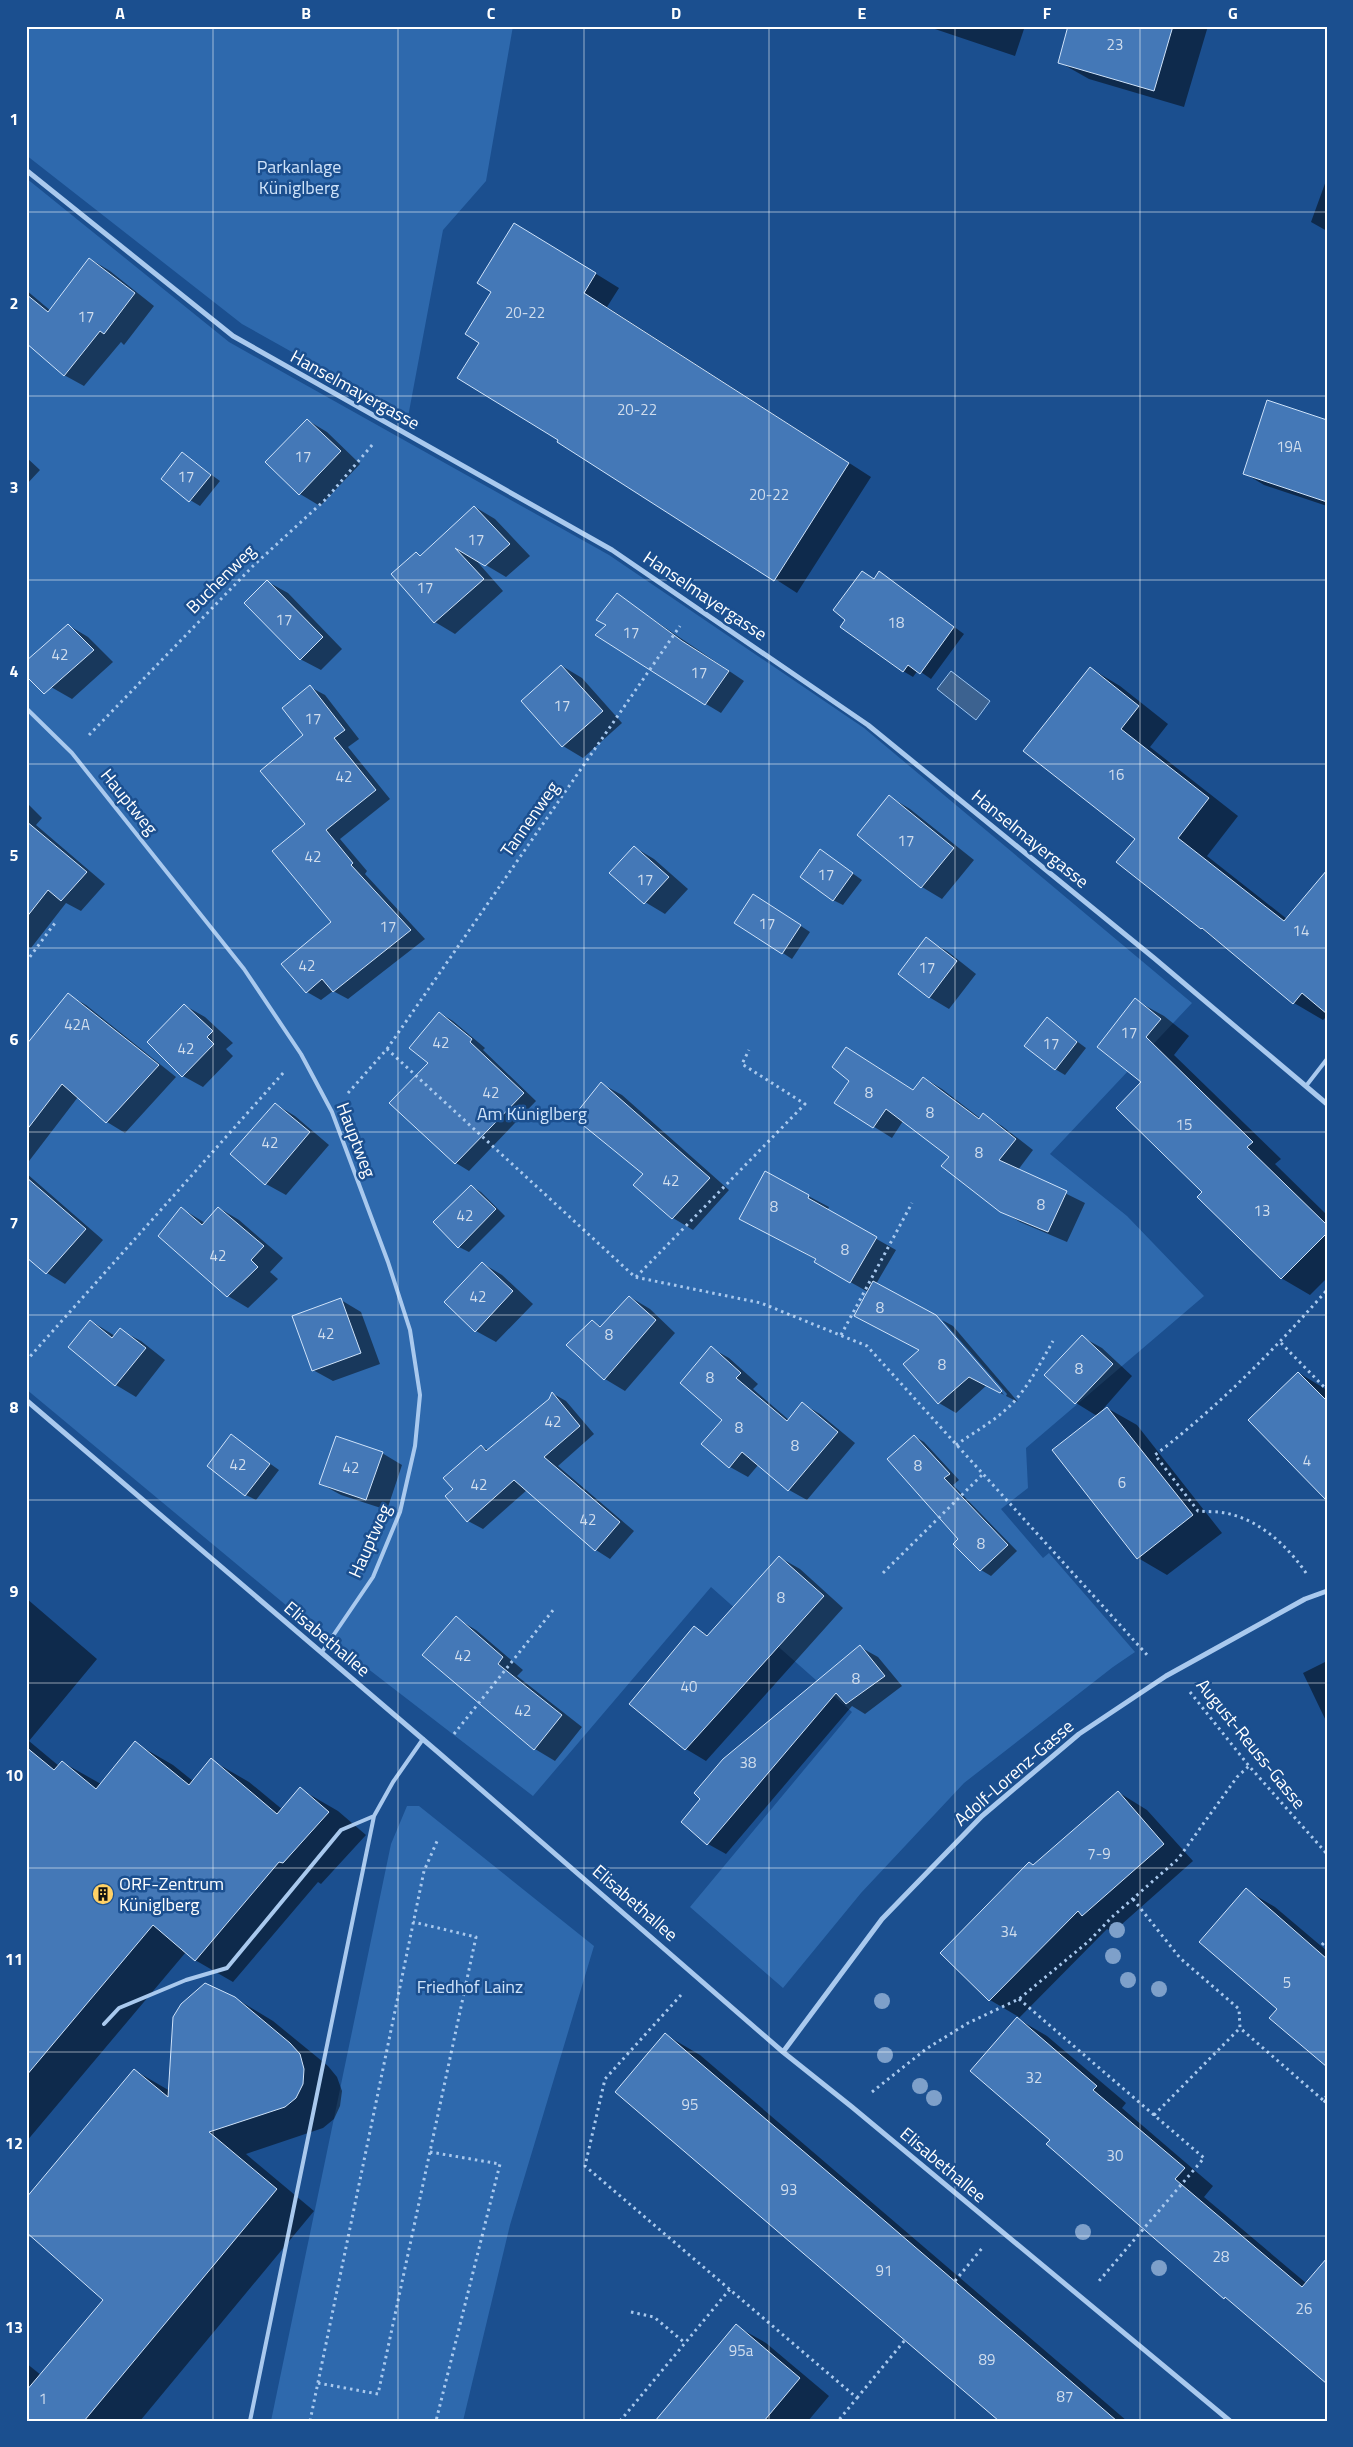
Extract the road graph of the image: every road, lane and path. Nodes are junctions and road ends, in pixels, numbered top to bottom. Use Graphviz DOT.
graph roads {
  1 [pos="26,170"];
  2 [pos="386,422"];
  3 [pos="695,605"];
  4 [pos="26,708"];
  5 [pos="72,753"];
  6 [pos="55,923"];
  7 [pos="26,962"];
  8 [pos="386,1049"];
  9 [pos="749,1050"];
  10 [pos="302,1054"];
  11 [pos="1327,1059"];
  12 [pos="1306,1086"];
  13 [pos="1327,1104"];
  14 [pos="332,1112"];
  15 [pos="912,1203"];
  16 [pos="635,1277"];
  17 [pos="1327,1290"];
  18 [pos="841,1335"];
  19 [pos="1053,1341"];
  20 [pos="1280,1343"];
  21 [pos="26,1361"];
  22 [pos="1327,1390"];
  23 [pos="26,1400"];
  24 [pos="956,1445"];
  25 [pos="983,1474"];
  26 [pos="883,1573"];
  27 [pos="1327,1591"];
  28 [pos="1319,1594"];
  29 [pos="554,1609"];
  30 [pos="322,1652"];
  31 [pos="1175,1672"];
  32 [pos="1166,1676"];
  33 [pos="423,1739"];
  34 [pos="440,1753"];
  35 [pos="1249,1766"];
  36 [pos="374,1816"];
  37 [pos="438,1839"];
  38 [pos="1327,1854"];
  39 [pos="1133,1899"];
  40 [pos="414,1922"];
  41 [pos="1327,1939"];
  42 [pos="1322,1945"];
  43 [pos="698,1977"];
  44 [pos="1019,1999"];
  45 [pos="104,2024"];
  46 [pos="1240,2028"];
  47 [pos="782,2052"];
  48 [pos="1327,2096"];
  49 [pos="1323,2100"];
  50 [pos="1327,2104"];
  51 [pos="852,2107"];
  52 [pos="1154,2115"];
  53 [pos="430,2152"];
  54 [pos="998,2230"];
  55 [pos="954,2281"];
  56 [pos="730,2289"];
  57 [pos="1083,2300"];
  58 [pos="631,2312"];
  59 [pos="905,2340"];
  60 [pos="685,2343"];
  61 [pos="318,2383"];
  62 [pos="857,2398"];
  63 [pos="840,2420"];
  64 [pos="250,2421"];
  65 [pos="310,2421"];
  66 [pos="436,2421"];
  67 [pos="620,2421"];
  68 [pos="1230,2421"];
  1 -- 2 [label="street, Hanselmayergasse"];
  2 -- 3 [label="street, Hanselmayergasse"];
  2 -- 5 [label="path, Buchenweg"];
  3 -- 8 [label="path, Tannenweg"];
  3 -- 12 [label="street, Hanselmayergasse"];
  4 -- 5 [label="lane, Hauptweg"];
  5 -- 10 [label="lane, Hauptweg"];
  6 -- 7 [label="path"];
  8 -- 14 [label="path, Tannenweg"];
  8 -- 16 [label="path"];
  9 -- 16 [label="path"];
  10 -- 14 [label="lane, Hauptweg"];
  10 -- 21 [label="path"];
  11 -- 12 [label="lane"];
  12 -- 13 [label="street, Hanselmayergasse"];
  14 -- 30 [label="lane, Hauptweg"];
  15 -- 18 [label="path"];
  16 -- 18 [label="path"];
  17 -- 20 [label="path"];
  18 -- 24 [label="path"];
  19 -- 24 [label="path"];
  20 -- 22 [label="path"];
  20 -- 28 [label="path"];
  23 -- 30 [label="street, Elisabethallee"];
  24 -- 25 [label="path"];
  25 -- 26 [label="path"];
  25 -- 32 [label="path"];
  27 -- 28 [label="street, Adolf-Lorenz-Gasse"];
  28 -- 31 [label="street, Adolf-Lorenz-Gasse"];
  29 -- 34 [label="path"];
  30 -- 33 [label="street, Elisabethallee"];
  31 -- 32 [label="street, Adolf-Lorenz-Gasse"];
  31 -- 35 [label="path, August-Reuss-Gasse"];
  32 -- 47 [label="street, Adolf-Lorenz-Gasse"];
  33 -- 34 [label="street, Elisabethallee"];
  33 -- 36 [label="lane"];
  34 -- 43 [label="street, Elisabethallee"];
  35 -- 38 [label="path, August-Reuss-Gasse"];
  35 -- 39 [label="path"];
  36 -- 45 [label="lane"];
  36 -- 64 [label="lane"];
  37 -- 40 [label="path"];
  39 -- 44 [label="path"];
  39 -- 46 [label="path"];
  40 -- 53 [label="path"];
  40 -- 61 [label="path"];
  41 -- 42 [label="path"];
  43 -- 47 [label="street, Elisabethallee"];
  43 -- 56 [label="path"];
  44 -- 51 [label="path"];
  44 -- 52 [label="path"];
  46 -- 49 [label="path"];
  46 -- 52 [label="path"];
  47 -- 51 [label="street, Elisabethallee"];
  48 -- 49 [label="path"];
  49 -- 50 [label="path"];
  51 -- 54 [label="street, Elisabethallee"];
  52 -- 57 [label="path"];
  53 -- 61 [label="path"];
  53 -- 66 [label="path"];
  54 -- 55 [label="path"];
  54 -- 57 [label="street, Elisabethallee"];
  56 -- 60 [label="path"];
  56 -- 62 [label="path"];
  57 -- 68 [label="street, Elisabethallee"];
  58 -- 60 [label="path"];
  59 -- 62 [label="path"];
  60 -- 67 [label="path"];
  61 -- 65 [label="path"];
  62 -- 63 [label="path"];
}
